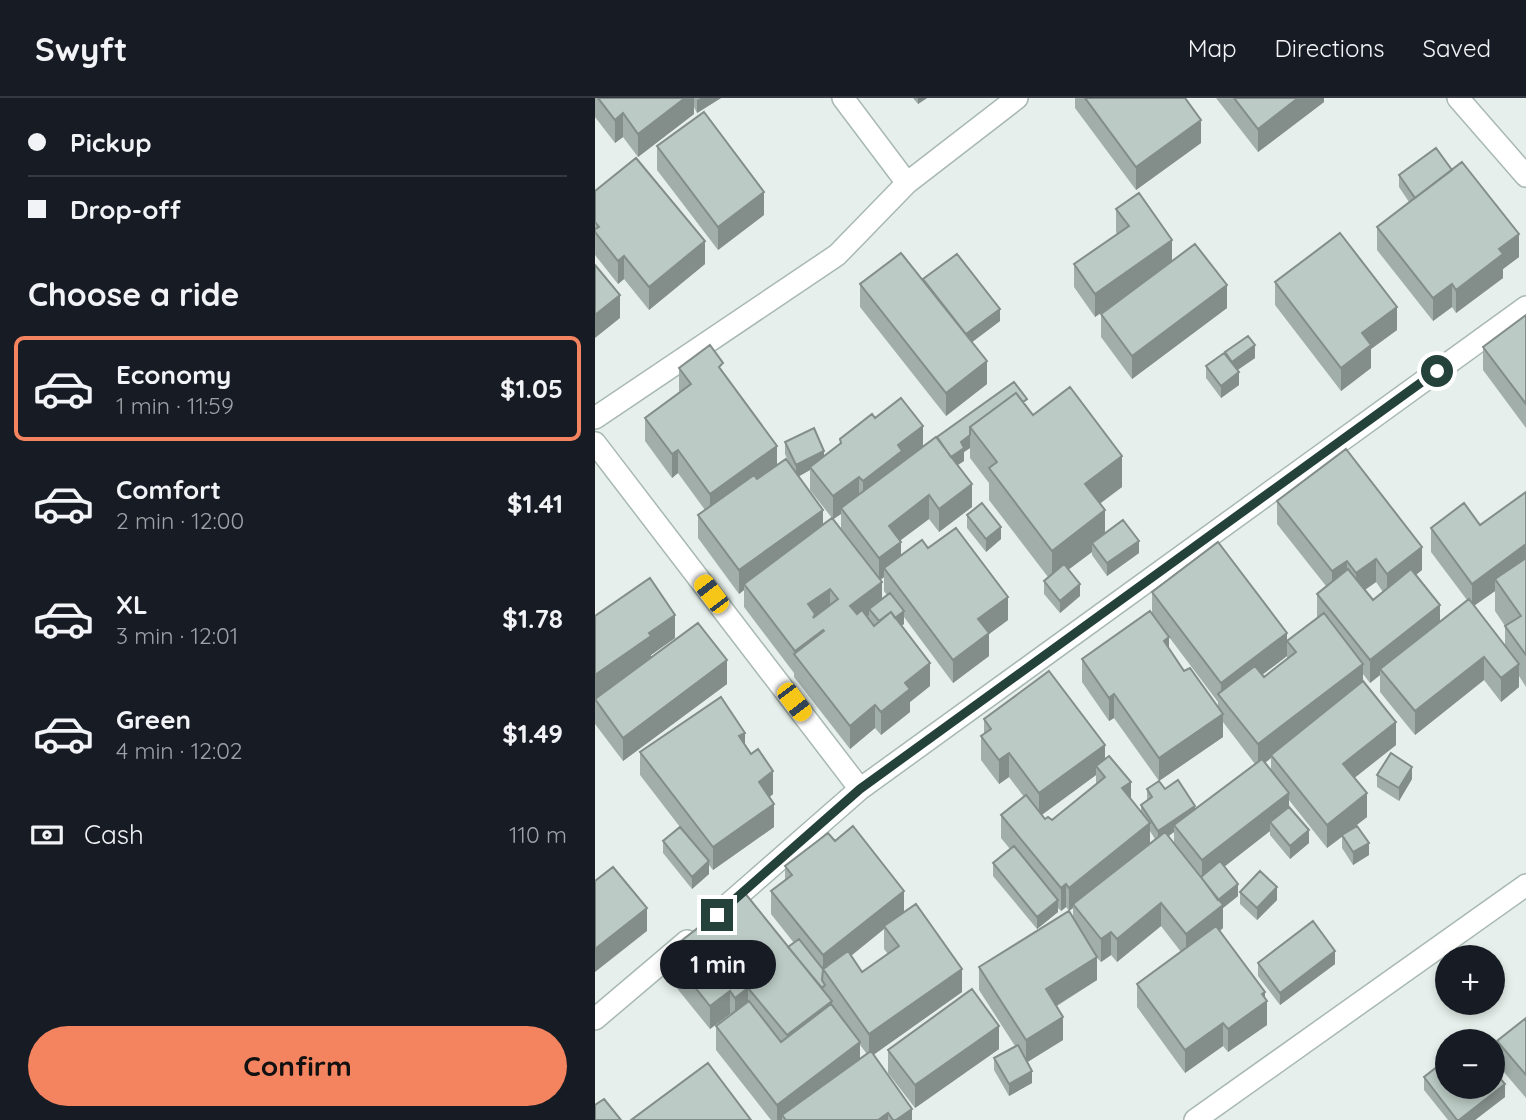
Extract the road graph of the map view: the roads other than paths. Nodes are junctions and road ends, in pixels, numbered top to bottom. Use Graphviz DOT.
graph roads {
  1 [pos="843,98"];
  2 [pos="1017,98"];
  3 [pos="1458,98"];
  4 [pos="1526,176"];
  5 [pos="907,183"];
  6 [pos="1526,307"];
  7 [pos="595,418"];
  8 [pos="595,443"];
  9 [pos="860,789"];
  10 [pos="1526,885"];
  11 [pos="595,1019"];
  12 [pos="1195,1120"];
  1 -- 5 [label="street"];
  2 -- 5 [label="street"];
  3 -- 4 [label="street"];
  5 -- 7 [label="street"];
  6 -- 9 [label="street"];
  8 -- 9 [label="street"];
  9 -- 11 [label="street"];
  10 -- 12 [label="street"];
}
